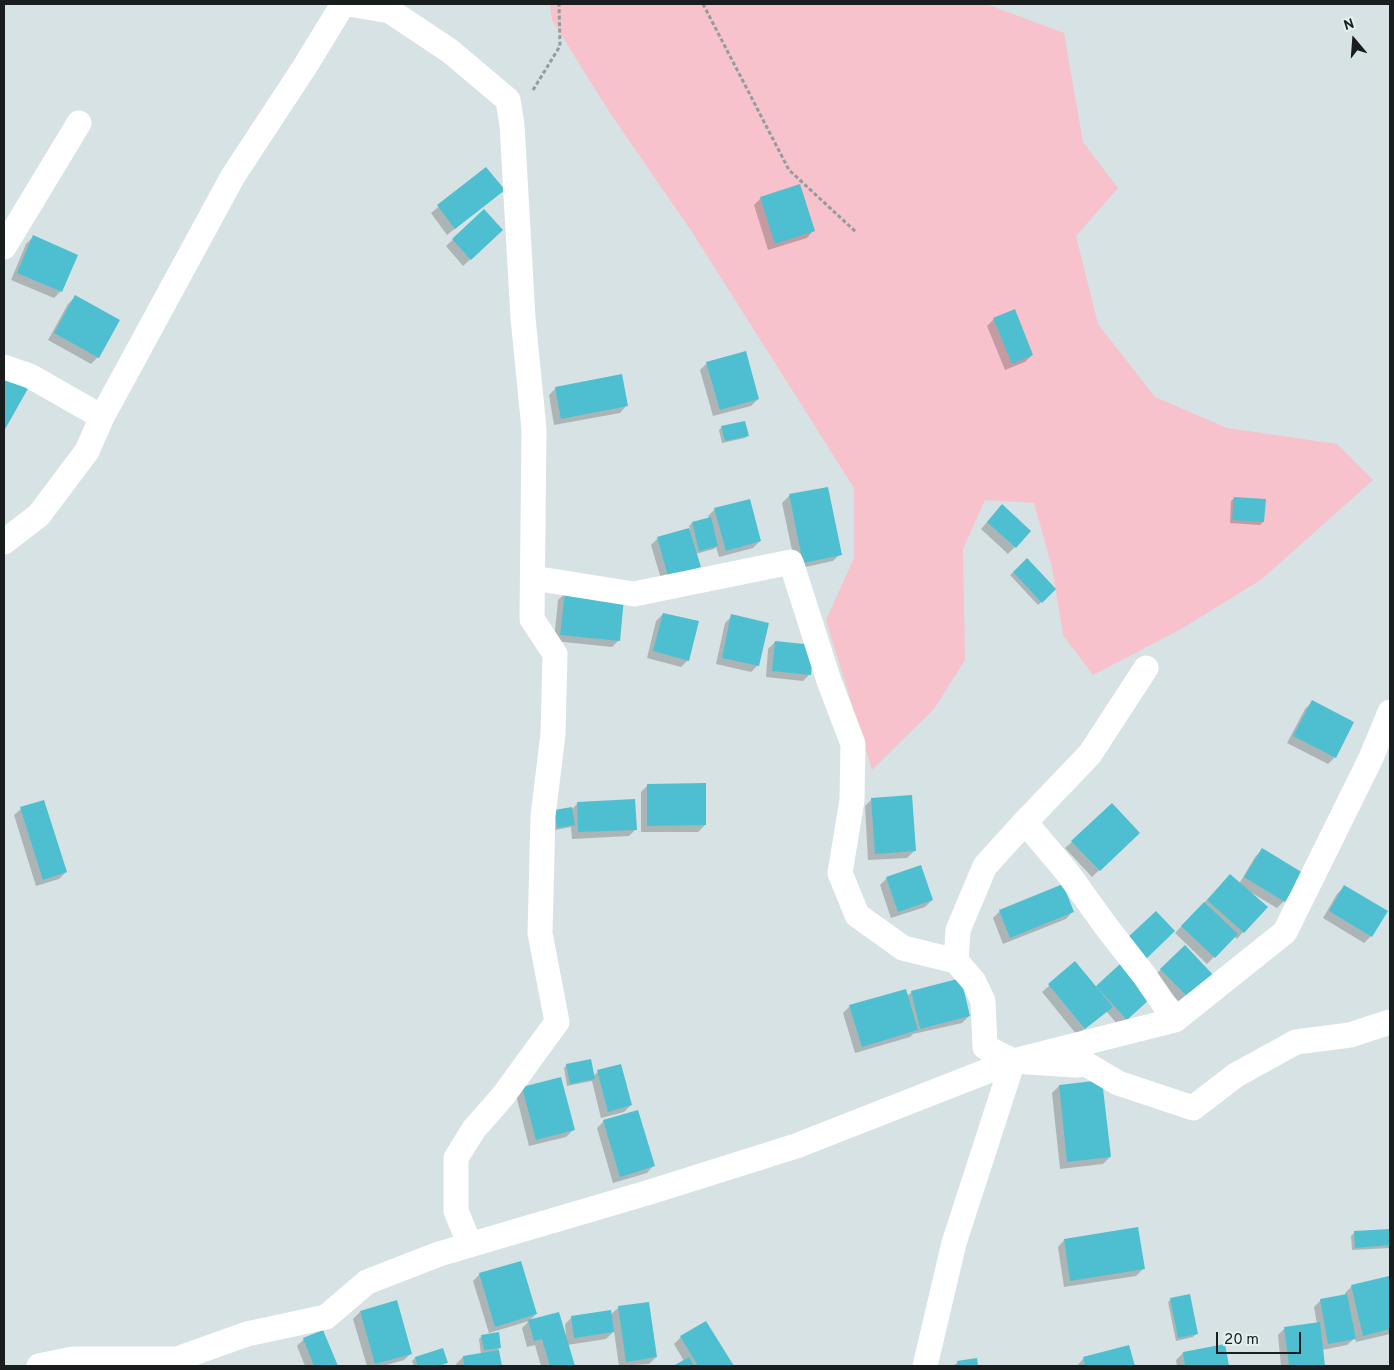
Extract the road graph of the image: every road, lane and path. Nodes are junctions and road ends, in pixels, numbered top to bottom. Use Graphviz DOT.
graph roads {
  1 [pos="343,4"];
  2 [pos="349,4"];
  3 [pos="559,4"];
  4 [pos="703,4"];
  5 [pos="79,123"];
  6 [pos="512,125"];
  7 [pos="856,232"];
  8 [pos="4,247"];
  9 [pos="4,367"];
  10 [pos="102,416"];
  11 [pos="4,542"];
  12 [pos="533,578"];
  13 [pos="1146,668"];
  14 [pos="1390,712"];
  15 [pos="1025,822"];
  16 [pos="956,961"];
  17 [pos="1175,1020"];
  18 [pos="1390,1022"];
  19 [pos="1013,1061"];
  20 [pos="470,1245"];
  21 [pos="39,1366"];
  22 [pos="925,1366"];
  1 -- 10 [label="street"];
  2 -- 6 [label="street"];
  3 -- 6 [label="path"];
  4 -- 7 [label="path"];
  5 -- 8 [label="street"];
  6 -- 12 [label="street"];
  9 -- 10 [label="street"];
  10 -- 11 [label="street"];
  12 -- 16 [label="street"];
  12 -- 20 [label="street"];
  13 -- 15 [label="street"];
  14 -- 17 [label="street"];
  15 -- 16 [label="street"];
  15 -- 17 [label="street"];
  16 -- 19 [label="street"];
  17 -- 19 [label="street"];
  18 -- 19 [label="street"];
  19 -- 20 [label="street"];
  19 -- 22 [label="street"];
  20 -- 21 [label="street"];
}
